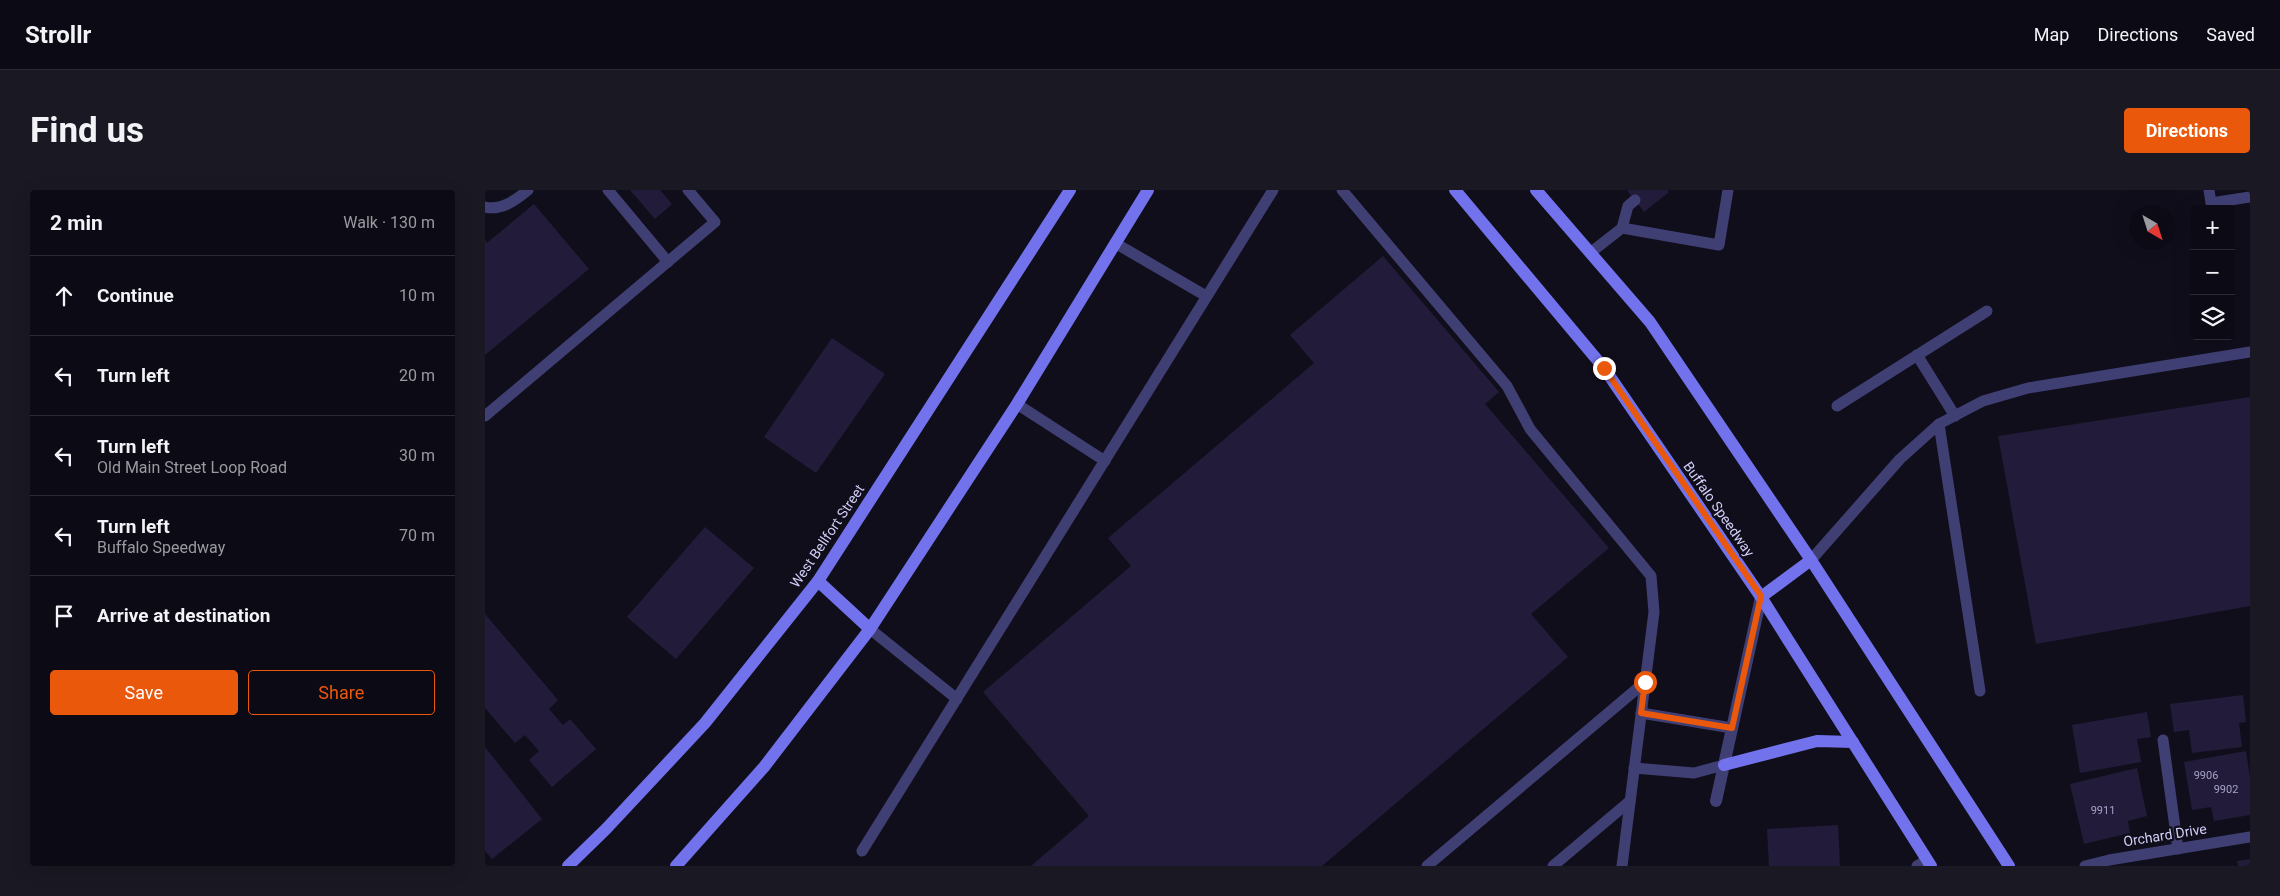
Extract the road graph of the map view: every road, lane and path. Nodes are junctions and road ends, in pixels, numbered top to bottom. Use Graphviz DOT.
graph roads {
  1 [pos="528,190"];
  2 [pos="608,190"];
  3 [pos="688,190"];
  4 [pos="1070,190"];
  5 [pos="1148,190"];
  6 [pos="1273,190"];
  7 [pos="1342,190"];
  8 [pos="1455,190"];
  9 [pos="1536,190"];
  10 [pos="1728,190"];
  11 [pos="2209,190"];
  12 [pos="2250,197"];
  13 [pos="1635,200"];
  14 [pos="485,207"];
  15 [pos="1622,228"];
  16 [pos="1115,243"];
  17 [pos="1590,253"];
  18 [pos="668,262"];
  19 [pos="1207,296"];
  20 [pos="1987,311"];
  21 [pos="2250,352"];
  22 [pos="1917,355"];
  23 [pos="1017,404"];
  24 [pos="1837,406"];
  25 [pos="485,416"];
  26 [pos="1955,416"];
  27 [pos="1939,424"];
  28 [pos="1105,460"];
  29 [pos="1811,560"];
  30 [pos="817,580"];
  31 [pos="1761,596"];
  32 [pos="870,629"];
  33 [pos="1645,682"];
  34 [pos="1980,690"];
  35 [pos="957,699"];
  36 [pos="1641,713"];
  37 [pos="1732,728"];
  38 [pos="2163,740"];
  39 [pos="1853,742"];
  40 [pos="1724,764"];
  41 [pos="1634,768"];
  42 [pos="1630,801"];
  43 [pos="1716,801"];
  44 [pos="2250,837"];
  45 [pos="2178,849"];
  46 [pos="862,851"];
  47 [pos="1925,864"];
  48 [pos="569,866"];
  49 [pos="676,866"];
  50 [pos="1427,866"];
  51 [pos="1553,866"];
  52 [pos="1622,866"];
  53 [pos="2009,866"];
  54 [pos="2085,866"];
  1 -- 14 [label="lane"];
  2 -- 18 [label="lane"];
  3 -- 18 [label="lane"];
  4 -- 30 [label="main road, West Bellfort Street"];
  5 -- 16 [label="main road"];
  6 -- 19 [label="lane"];
  7 -- 33 [label="lane"];
  8 -- 31 [label="main road, Buffalo Speedway"];
  9 -- 17 [label="main road"];
  10 -- 15 [label="lane"];
  11 -- 12 [label="lane"];
  13 -- 15 [label="lane"];
  15 -- 17 [label="lane"];
  16 -- 19 [label="lane"];
  16 -- 23 [label="main road"];
  17 -- 29 [label="main road"];
  18 -- 25 [label="lane"];
  19 -- 28 [label="lane"];
  20 -- 22 [label="lane"];
  21 -- 26 [label="lane"];
  22 -- 24 [label="lane"];
  22 -- 26 [label="lane"];
  23 -- 28 [label="lane"];
  23 -- 32 [label="main road"];
  26 -- 27 [label="lane"];
  27 -- 29 [label="lane"];
  27 -- 34 [label="lane"];
  28 -- 35 [label="lane"];
  29 -- 31 [label="main road"];
  29 -- 53 [label="main road"];
  30 -- 32 [label="main road"];
  30 -- 48 [label="main road, West Bellfort Street"];
  31 -- 37 [label="street"];
  31 -- 39 [label="main road, Buffalo Speedway"];
  32 -- 35 [label="lane"];
  32 -- 49 [label="main road"];
  33 -- 36 [label="lane"];
  33 -- 50 [label="lane"];
  35 -- 46 [label="lane"];
  36 -- 37 [label="lane"];
  36 -- 41 [label="lane"];
  37 -- 40 [label="street"];
  38 -- 45 [label="lane"];
  39 -- 40 [label="main road"];
  39 -- 47 [label="main road, Buffalo Speedway"];
  40 -- 41 [label="lane"];
  40 -- 43 [label="street"];
  41 -- 42 [label="lane"];
  42 -- 51 [label="lane"];
  42 -- 52 [label="lane"];
  44 -- 45 [label="lane, Orchard Drive"];
  45 -- 54 [label="lane, Orchard Drive"];
}
